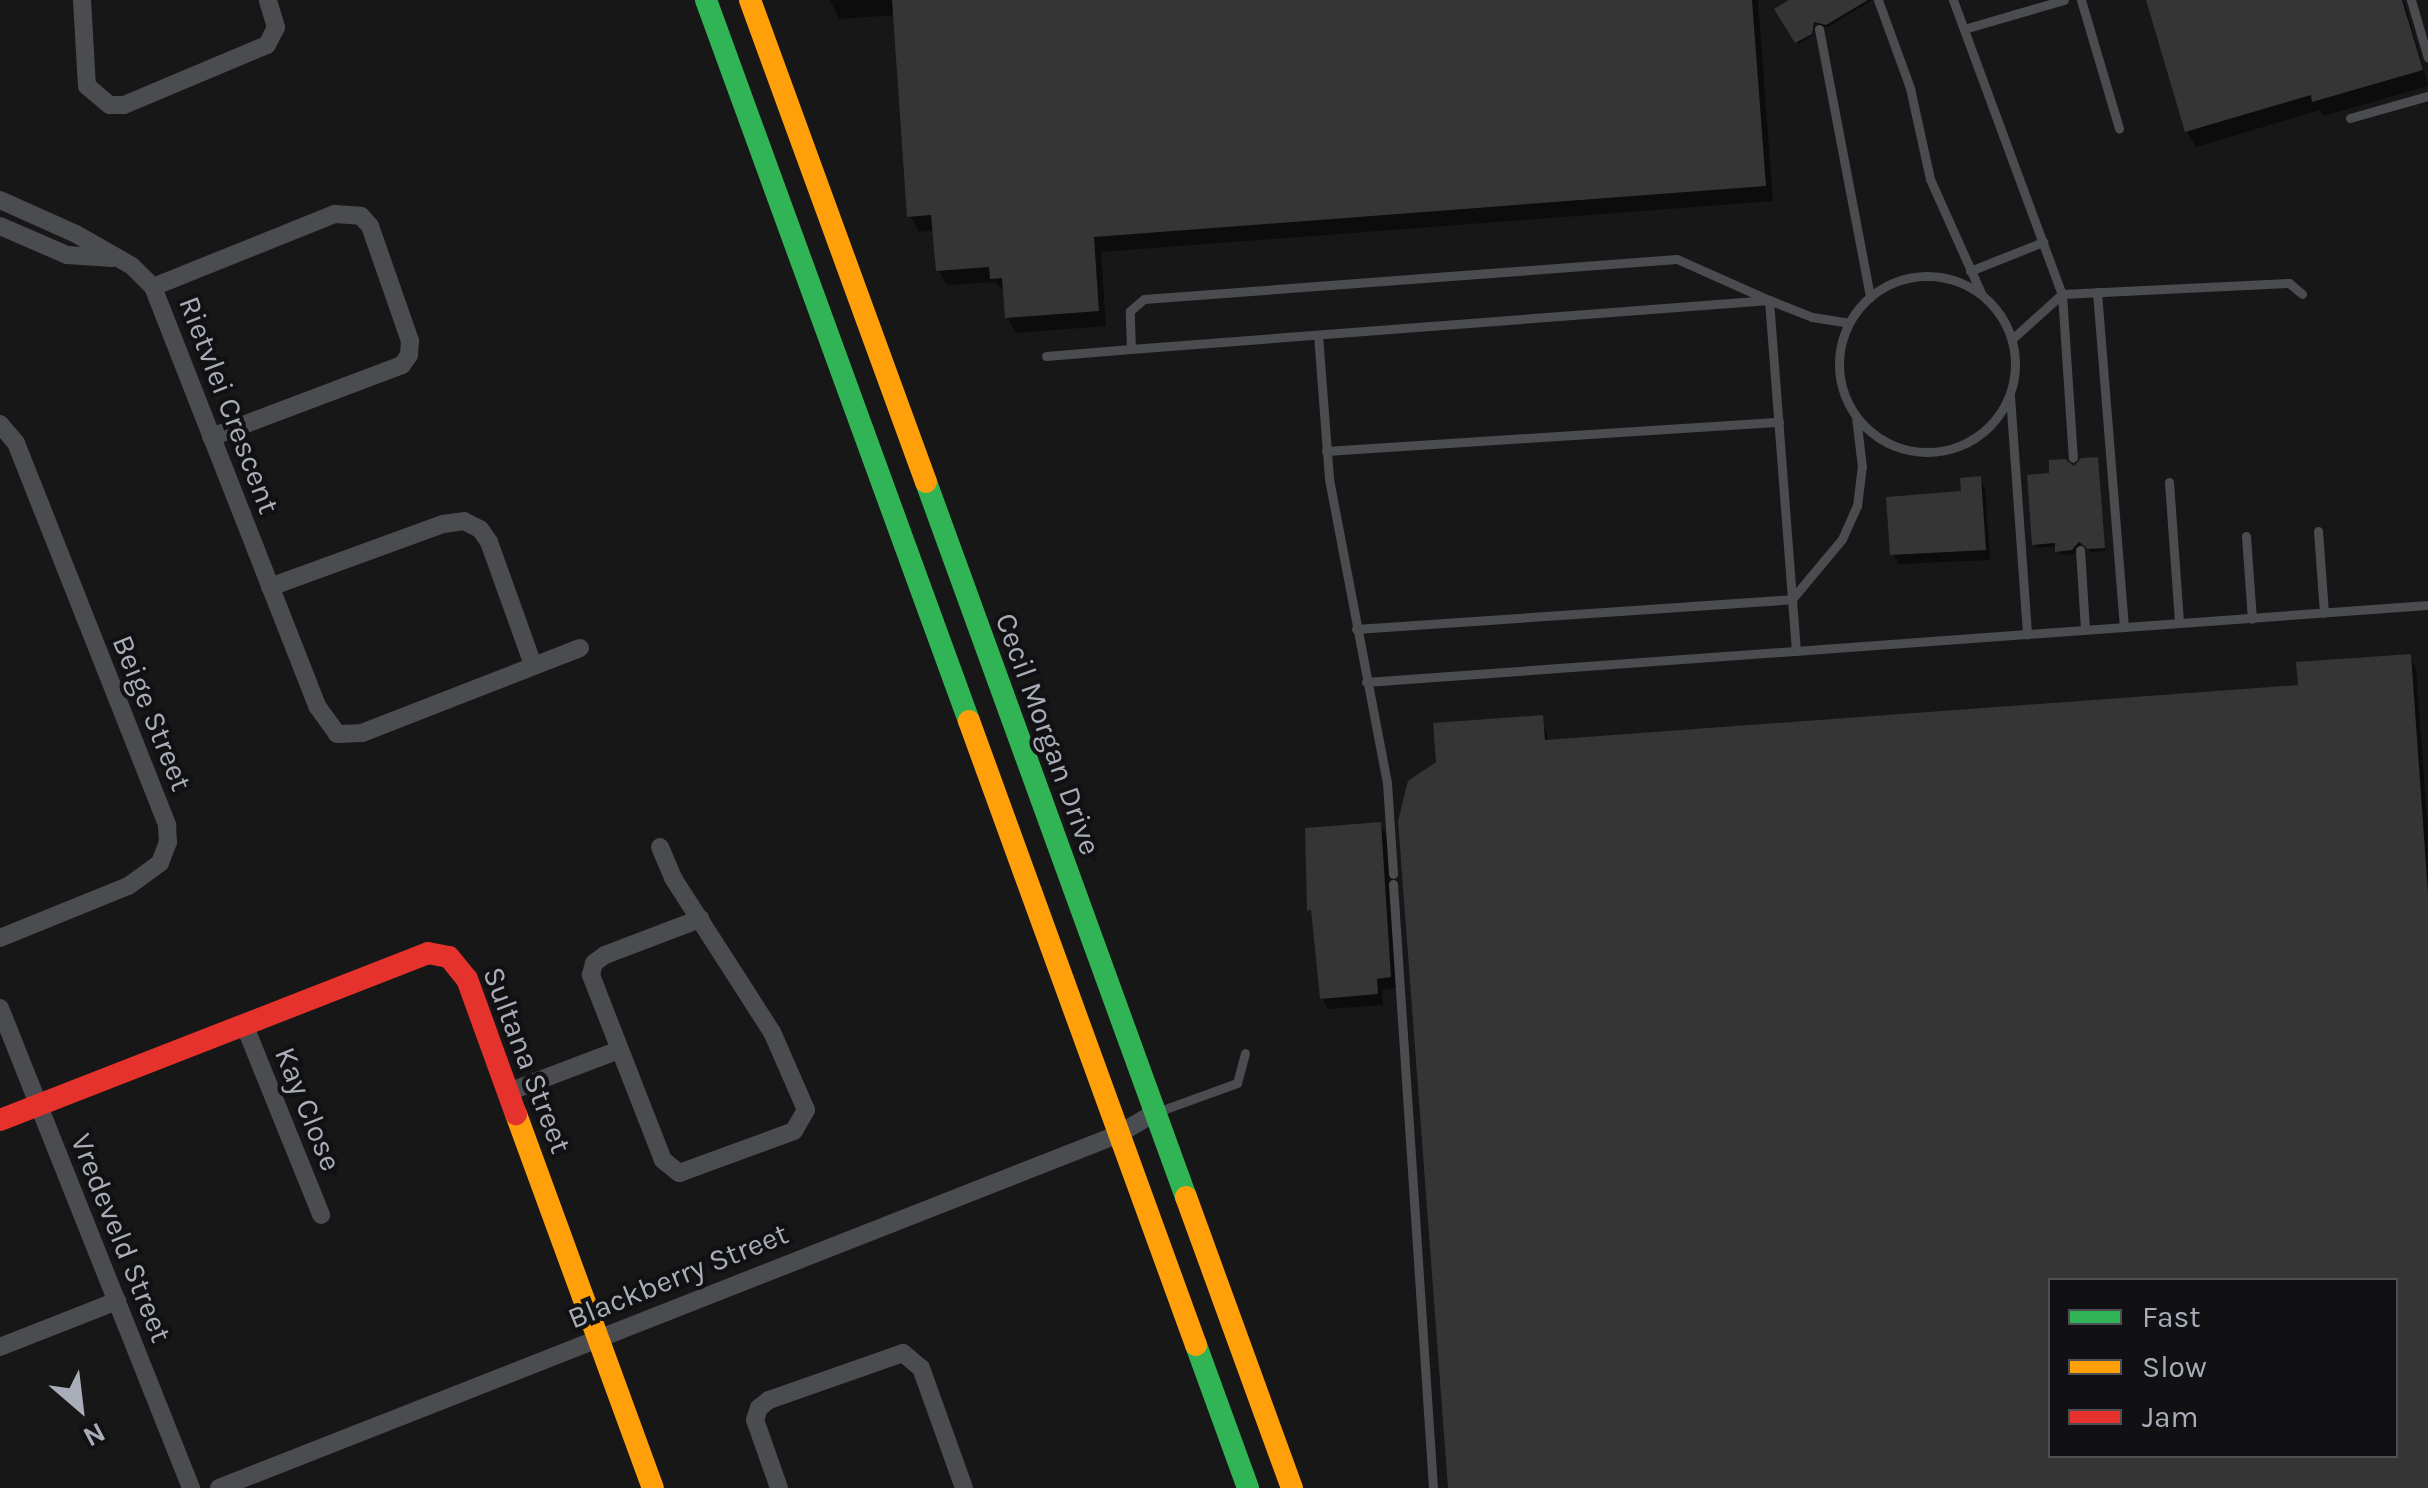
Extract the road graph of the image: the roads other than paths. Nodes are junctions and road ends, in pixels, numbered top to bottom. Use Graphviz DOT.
graph roads {
  1 [pos="82,0"];
  2 [pos="268,0"];
  3 [pos="706,0"];
  4 [pos="750,0"];
  5 [pos="1878,0"];
  6 [pos="1952,0"];
  7 [pos="2064,0"];
  8 [pos="2081,0"];
  9 [pos="2411,0"];
  10 [pos="1819,29"];
  11 [pos="1964,30"];
  12 [pos="2428,58"];
  13 [pos="2428,96"];
  14 [pos="2350,118"];
  15 [pos="2119,128"];
  16 [pos="0,200"];
  17 [pos="0,226"];
  18 [pos="2044,242"];
  19 [pos="118,258"];
  20 [pos="1970,271"];
  21 [pos="153,287"];
  22 [pos="2097,292"];
  23 [pos="2062,294"];
  24 [pos="2302,294"];
  25 [pos="1982,295"];
  26 [pos="1870,296"];
  27 [pos="1769,300"];
  28 [pos="1849,322"];
  29 [pos="1318,335"];
  30 [pos="2012,339"];
  31 [pos="1131,349"];
  32 [pos="1046,356"];
  33 [pos="2010,393"];
  34 [pos="1856,417"];
  35 [pos="1779,422"];
  36 [pos="0,424"];
  37 [pos="212,438"];
  38 [pos="1326,451"];
  39 [pos="2073,458"];
  40 [pos="2169,482"];
  41 [pos="2318,531"];
  42 [pos="2246,536"];
  43 [pos="2080,550"];
  44 [pos="270,586"];
  45 [pos="1792,600"];
  46 [pos="2428,606"];
  47 [pos="2324,613"];
  48 [pos="2252,619"];
  49 [pos="2178,624"];
  50 [pos="2124,628"];
  51 [pos="1356,629"];
  52 [pos="2085,630"];
  53 [pos="2027,634"];
  54 [pos="580,648"];
  55 [pos="1796,651"];
  56 [pos="533,665"];
  57 [pos="1366,682"];
  58 [pos="660,847"];
  59 [pos="700,919"];
  60 [pos="0,938"];
  61 [pos="0,1008"];
  62 [pos="244,1024"];
  63 [pos="620,1050"];
  64 [pos="1245,1053"];
  65 [pos="508,1092"];
  66 [pos="39,1105"];
  67 [pos="1156,1112"];
  68 [pos="0,1120"];
  69 [pos="1118,1134"];
  70 [pos="321,1215"];
  71 [pos="116,1301"];
  72 [pos="598,1338"];
  73 [pos="0,1348"];
  74 [pos="191,1488"];
  75 [pos="219,1488"];
  76 [pos="653,1488"];
  77 [pos="780,1488"];
  78 [pos="964,1488"];
  79 [pos="1248,1488"];
  80 [pos="1292,1488"];
  81 [pos="1433,1488"];
  1 -- 2 [label="street"];
  3 -- 69 [label="street"];
  4 -- 67 [label="street, Cecil Morgan Drive"];
  5 -- 20 [label="lane"];
  6 -- 11 [label="lane"];
  7 -- 11 [label="lane"];
  8 -- 15 [label="lane"];
  9 -- 12 [label="lane"];
  10 -- 26 [label="lane"];
  11 -- 18 [label="lane"];
  13 -- 14 [label="lane"];
  16 -- 19 [label="street, Rietvlei Crescent"];
  17 -- 19 [label="street"];
  18 -- 20 [label="lane"];
  18 -- 23 [label="lane"];
  19 -- 21 [label="street, Rietvlei Crescent"];
  20 -- 25 [label="lane"];
  21 -- 37 [label="street, Rietvlei Crescent"];
  21 -- 37 [label="street"];
  22 -- 23 [label="lane"];
  22 -- 24 [label="lane"];
  22 -- 50 [label="lane"];
  23 -- 30 [label="lane"];
  23 -- 39 [label="lane"];
  25 -- 26 [label="lane"];
  25 -- 30 [label="lane"];
  26 -- 28 [label="lane"];
  27 -- 28 [label="lane"];
  27 -- 29 [label="lane"];
  27 -- 31 [label="lane"];
  27 -- 35 [label="lane"];
  28 -- 34 [label="lane"];
  29 -- 31 [label="lane"];
  29 -- 38 [label="lane"];
  30 -- 33 [label="lane"];
  31 -- 32 [label="lane"];
  33 -- 34 [label="lane"];
  33 -- 53 [label="lane"];
  34 -- 45 [label="lane"];
  35 -- 38 [label="lane"];
  35 -- 45 [label="lane"];
  36 -- 60 [label="street, Beige Street"];
  37 -- 44 [label="street, Rietvlei Crescent"];
  38 -- 51 [label="lane"];
  40 -- 49 [label="lane"];
  41 -- 47 [label="lane"];
  42 -- 48 [label="lane"];
  43 -- 52 [label="lane"];
  44 -- 56 [label="street"];
  44 -- 56 [label="street, Rietvlei Crescent"];
  45 -- 51 [label="lane"];
  45 -- 55 [label="lane"];
  46 -- 47 [label="lane"];
  47 -- 48 [label="lane"];
  48 -- 49 [label="lane"];
  49 -- 50 [label="lane"];
  50 -- 52 [label="lane"];
  51 -- 57 [label="lane"];
  52 -- 53 [label="lane"];
  53 -- 55 [label="lane"];
  54 -- 56 [label="street, Rietvlei Crescent"];
  55 -- 57 [label="lane"];
  57 -- 81 [label="lane"];
  58 -- 59 [label="street"];
  59 -- 63 [label="street"];
  59 -- 63 [label="street"];
  61 -- 66 [label="street, Vredeveld Street"];
  62 -- 65 [label="street, Sultana Street"];
  62 -- 66 [label="street, Sultana Street"];
  62 -- 70 [label="street, Kay Close"];
  63 -- 65 [label="street"];
  64 -- 67 [label="lane"];
  65 -- 72 [label="street, Sultana Street"];
  66 -- 68 [label="street, Sultana Street"];
  66 -- 71 [label="street, Vredeveld Street"];
  67 -- 69 [label="street, Blackberry Street"];
  67 -- 80 [label="street, Cecil Morgan Drive"];
  69 -- 72 [label="street, Blackberry Street"];
  69 -- 79 [label="street"];
  71 -- 73 [label="street"];
  71 -- 74 [label="street, Vredeveld Street"];
  72 -- 75 [label="street, Blackberry Street"];
  72 -- 76 [label="street, Sultana Street"];
  77 -- 78 [label="street"];
}
